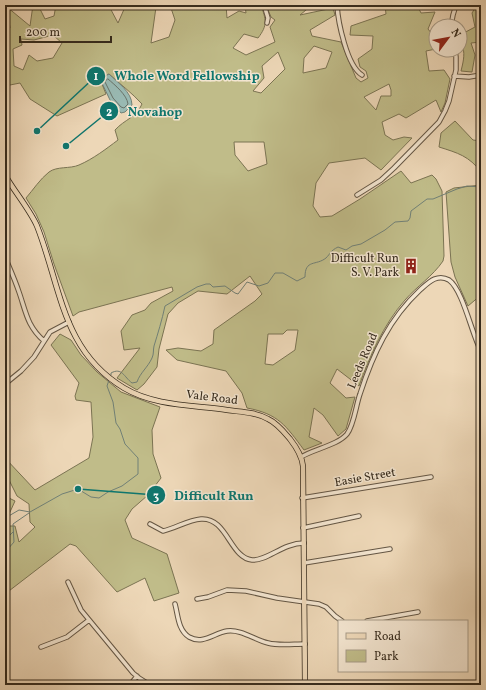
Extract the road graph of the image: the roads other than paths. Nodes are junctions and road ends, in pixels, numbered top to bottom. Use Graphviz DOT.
graph roads {
  1 [pos="264,5"];
  2 [pos="337,5"];
  3 [pos="456,5"];
  4 [pos="452,18"];
  5 [pos="267,23"];
  6 [pos="456,58"];
  7 [pos="362,75"];
  8 [pos="481,75"];
  9 [pos="454,76"];
  10 [pos="5,175"];
  11 [pos="357,195"];
  12 [pos="5,257"];
  13 [pos="69,322"];
  14 [pos="44,341"];
  15 [pos="481,352"];
  16 [pos="5,384"];
  17 [pos="301,457"];
  18 [pos="432,476"];
  19 [pos="302,498"];
  20 [pos="360,516"];
  21 [pos="150,524"];
  22 [pos="303,528"];
  23 [pos="304,544"];
  24 [pos="390,549"];
  25 [pos="304,563"];
  26 [pos="68,582"];
  27 [pos="196,599"];
  28 [pos="305,602"];
  29 [pos="175,604"];
  30 [pos="418,612"];
  31 [pos="89,620"];
  32 [pos="341,620"];
  33 [pos="372,620"];
  34 [pos="305,644"];
  35 [pos="41,647"];
  36 [pos="137,676"];
  37 [pos="130,685"];
  38 [pos="150,685"];
  39 [pos="305,685"];
  1 -- 5 [label="street"];
  2 -- 7 [label="street"];
  3 -- 4 [label="street"];
  6 -- 9 [label="street"];
  8 -- 9 [label="street"];
  9 -- 11 [label="street"];
  10 -- 13 [label="main road, Vale Road"];
  12 -- 14 [label="street"];
  13 -- 14 [label="street"];
  13 -- 17 [label="main road, Vale Road"];
  14 -- 16 [label="street"];
  15 -- 17 [label="street, Leeds Road"];
  17 -- 19 [label="main road, Vale Road"];
  18 -- 19 [label="street, Easie Street"];
  19 -- 22 [label="main road, Vale Road"];
  20 -- 22 [label="street"];
  21 -- 23 [label="street"];
  22 -- 23 [label="main road, Vale Road"];
  23 -- 25 [label="main road, Vale Road"];
  24 -- 25 [label="street"];
  25 -- 28 [label="main road, Vale Road"];
  26 -- 31 [label="street"];
  27 -- 28 [label="street"];
  28 -- 32 [label="street"];
  28 -- 34 [label="main road, Vale Road"];
  29 -- 34 [label="street"];
  30 -- 33 [label="street"];
  31 -- 35 [label="street"];
  31 -- 36 [label="street"];
  34 -- 39 [label="main road, Vale Road"];
  36 -- 37 [label="street"];
  36 -- 38 [label="street"];
}
